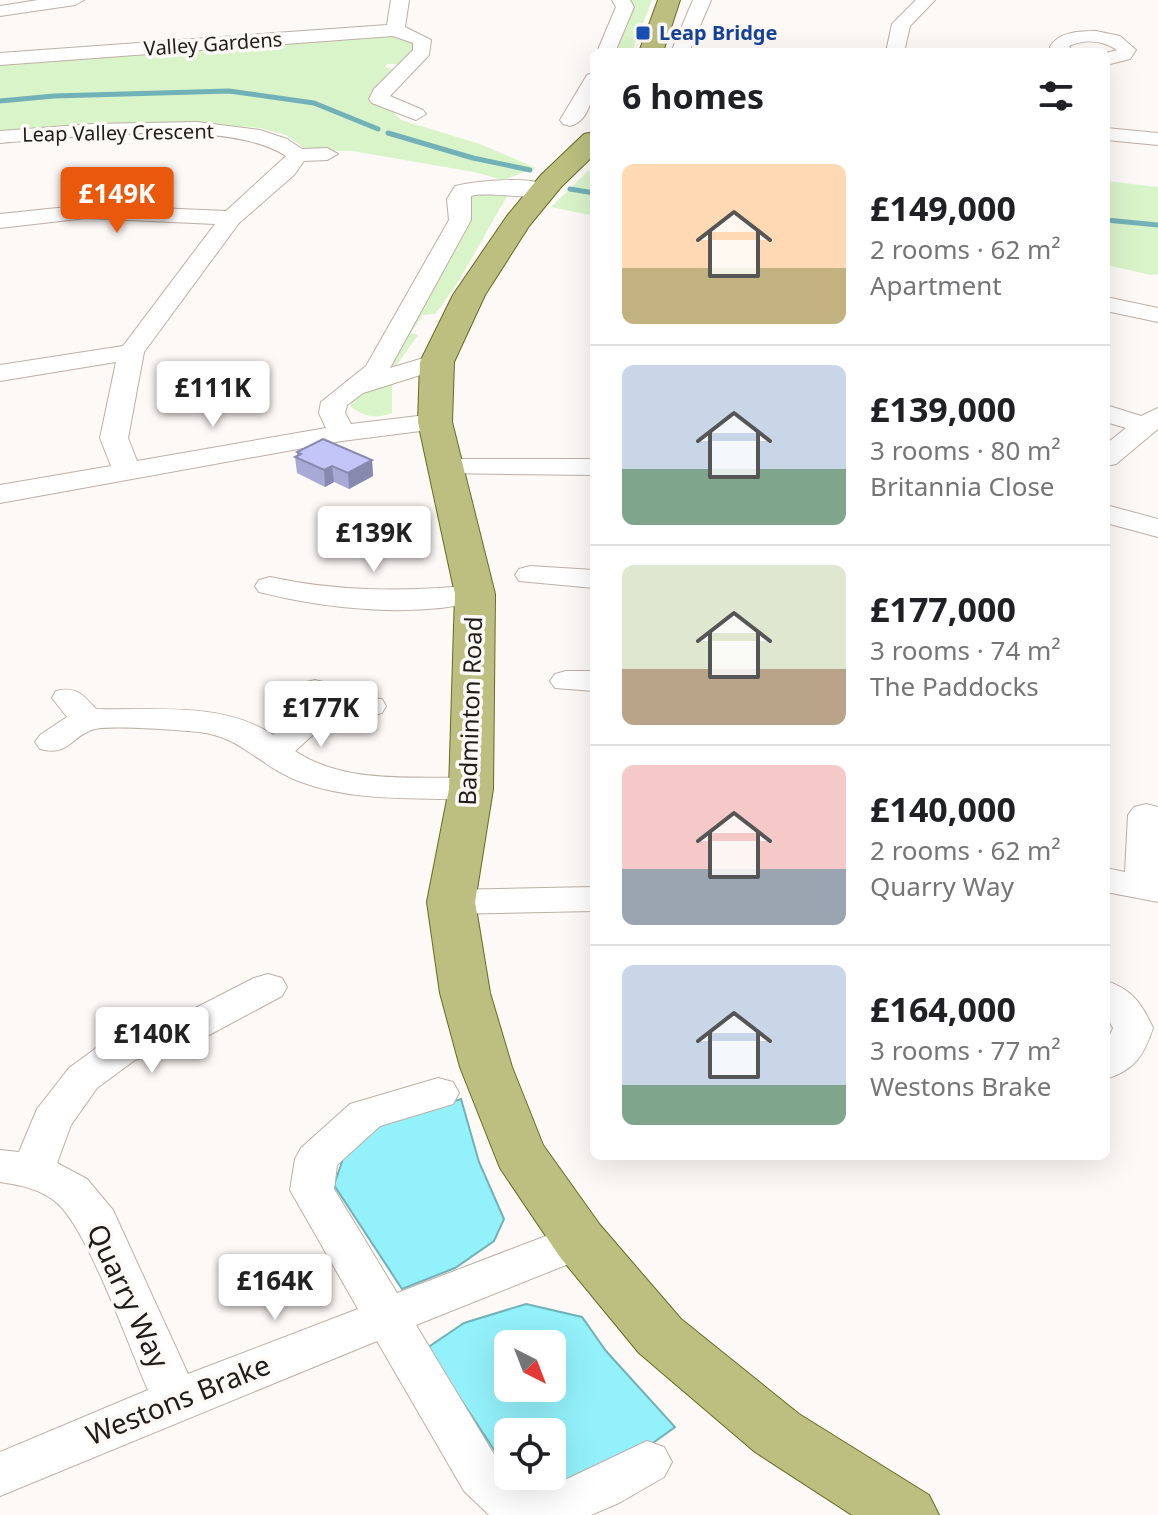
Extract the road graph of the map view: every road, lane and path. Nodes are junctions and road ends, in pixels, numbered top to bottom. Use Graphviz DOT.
graph roads {
  1 [pos="75,0"];
  2 [pos="400,0"];
  3 [pos="621,0"];
  4 [pos="669,0"];
  5 [pos="702,0"];
  6 [pos="926,0"];
  7 [pos="0,11"];
  8 [pos="395,30"];
  9 [pos="608,48"];
  10 [pos="652,48"];
  11 [pos="682,48"];
  12 [pos="896,48"];
  13 [pos="1060,48"];
  14 [pos="1110,58"];
  15 [pos="0,59"];
  16 [pos="590,88"];
  17 [pos="416,114"];
  18 [pos="570,120"];
  19 [pos="1110,134"];
  20 [pos="0,137"];
  21 [pos="1158,139"];
  22 [pos="590,144"];
  23 [pos="327,154"];
  24 [pos="298,155"];
  25 [pos="544,190"];
  26 [pos="231,218"];
  27 [pos="0,221"];
  28 [pos="1110,305"];
  29 [pos="1158,315"];
  30 [pos="131,352"];
  31 [pos="437,362"];
  32 [pos="0,373"];
  33 [pos="355,387"];
  34 [pos="1110,414"];
  35 [pos="1152,421"];
  36 [pos="342,433"];
  37 [pos="442,445"];
  38 [pos="1110,455"];
  39 [pos="590,466"];
  40 [pos="127,470"];
  41 [pos="0,494"];
  42 [pos="1110,515"];
  43 [pos="1158,528"];
  44 [pos="530,575"];
  45 [pos="590,579"];
  46 [pos="278,594"];
  47 [pos="475,594"];
  48 [pos="370,706"];
  49 [pos="52,742"];
  50 [pos="275,751"];
  51 [pos="471,789"];
  52 [pos="1146,815"];
  53 [pos="1126,888"];
  54 [pos="590,899"];
  55 [pos="451,902"];
  56 [pos="268,987"];
  57 [pos="1110,998"];
  58 [pos="1110,1061"];
  59 [pos="438,1093"];
  60 [pos="17,1168"];
  61 [pos="580,1241"];
  62 [pos="389,1316"];
  63 [pos="176,1400"];
  64 [pos="647,1462"];
  65 [pos="0,1474"];
  66 [pos="906,1515"];
  1 -- 7 [label="street"];
  2 -- 8 [label="street"];
  3 -- 9 [label="street"];
  4 -- 10 [label="main road"];
  5 -- 11 [label="street"];
  6 -- 12 [label="street"];
  8 -- 15 [label="street, Valley Gardens"];
  8 -- 17 [label="street"];
  13 -- 14 [label="street"];
  16 -- 18 [label="street"];
  19 -- 21 [label="street"];
  20 -- 24 [label="street, Leap Valley Crescent"];
  22 -- 25 [label="main road, Badminton Road"];
  23 -- 24 [label="street, Leap Valley Crescent"];
  24 -- 26 [label="street"];
  25 -- 31 [label="main road, Badminton Road"];
  25 -- 33 [label="street"];
  26 -- 27 [label="street"];
  26 -- 30 [label="street"];
  28 -- 29 [label="street"];
  30 -- 32 [label="street"];
  30 -- 40 [label="street"];
  31 -- 33 [label="street"];
  31 -- 37 [label="main road, Badminton Road"];
  33 -- 36 [label="street"];
  34 -- 35 [label="street"];
  35 -- 38 [label="street"];
  36 -- 37 [label="street"];
  36 -- 40 [label="street"];
  37 -- 39 [label="street"];
  37 -- 47 [label="main road, Badminton Road"];
  40 -- 41 [label="street"];
  42 -- 43 [label="street"];
  44 -- 45 [label="street"];
  46 -- 47 [label="street"];
  47 -- 51 [label="main road, Badminton Road"];
  48 -- 50 [label="street"];
  49 -- 50 [label="street"];
  50 -- 51 [label="street"];
  51 -- 55 [label="main road, Badminton Road"];
  52 -- 53 [label="street"];
  54 -- 55 [label="street"];
  55 -- 61 [label="main road, Badminton Road"];
  56 -- 60 [label="street, Quarry Way"];
  57 -- 58 [label="street"];
  59 -- 62 [label="street"];
  60 -- 63 [label="street, Quarry Way"];
  61 -- 62 [label="street, Westons Brake"];
  61 -- 66 [label="main road, Badminton Road"];
  62 -- 63 [label="street, Westons Brake"];
  62 -- 64 [label="street"];
  63 -- 65 [label="street, Westons Brake"];
}
